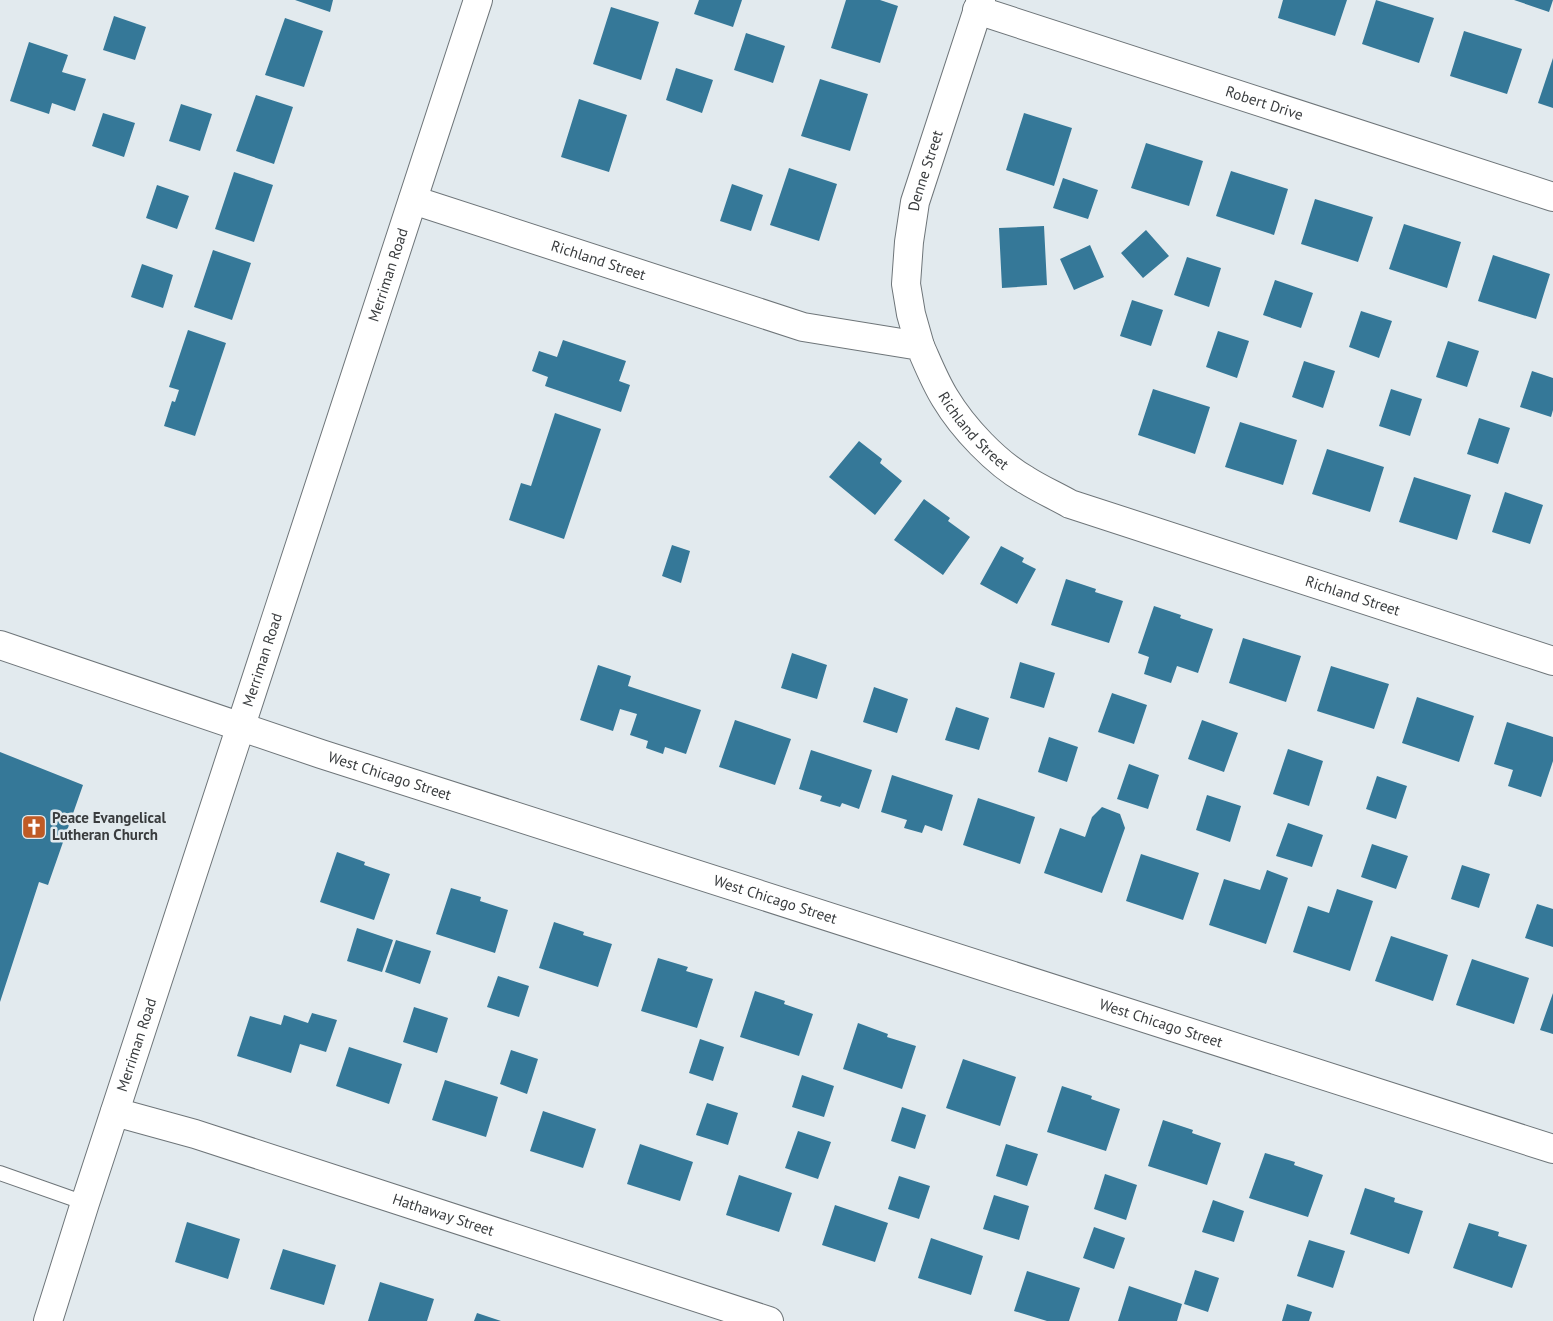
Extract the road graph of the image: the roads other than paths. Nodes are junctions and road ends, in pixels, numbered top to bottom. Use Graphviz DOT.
graph roads {
  1 [pos="478,0"];
  2 [pos="979,5"];
  3 [pos="1553,197"];
  4 [pos="413,200"];
  5 [pos="920,346"];
  6 [pos="0,645"];
  7 [pos="1553,661"];
  8 [pos="242,726"];
  9 [pos="115,1112"];
  10 [pos="1553,1149"];
  11 [pos="0,1173"];
  12 [pos="85,1203"];
  13 [pos="48,1321"];
  14 [pos="770,1321"];
  1 -- 4 [label="street, Merriman Road"];
  2 -- 3 [label="street, Robert Drive"];
  2 -- 5 [label="street, Denne Street"];
  4 -- 5 [label="street, Richland Street"];
  4 -- 8 [label="street, Merriman Road"];
  5 -- 7 [label="street, Richland Street"];
  6 -- 8 [label="street, West Chicago Street"];
  8 -- 9 [label="street, Merriman Road"];
  8 -- 10 [label="street, West Chicago Street"];
  9 -- 12 [label="street, Merriman Road"];
  9 -- 14 [label="street, Hathaway Street"];
  11 -- 12 [label="lane"];
  12 -- 13 [label="street, Merriman Road"];
}
